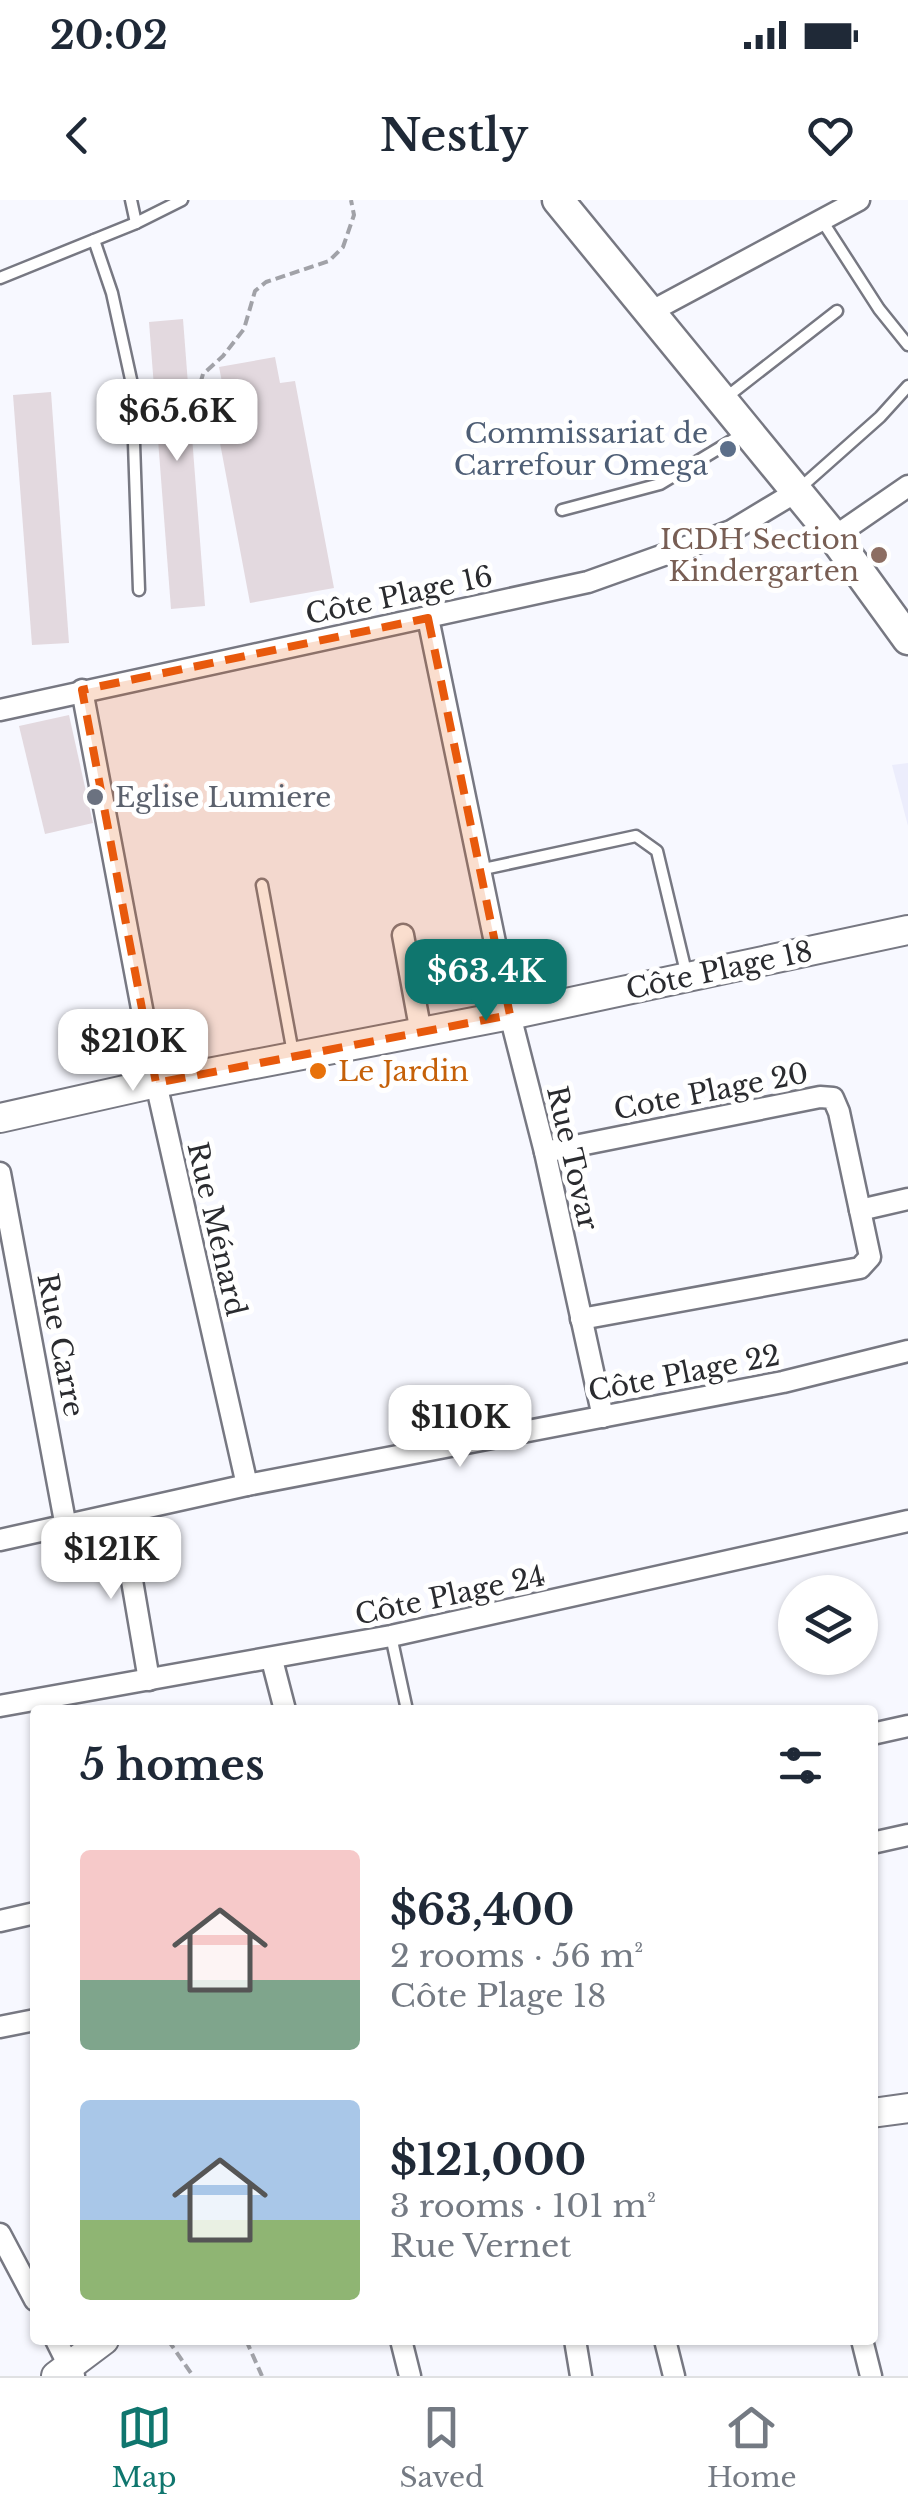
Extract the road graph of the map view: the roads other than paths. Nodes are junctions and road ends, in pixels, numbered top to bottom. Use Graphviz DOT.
graph roads {
  1 [pos="131,200"];
  2 [pos="182,200"];
  3 [pos="859,200"];
  4 [pos="563,202"];
  5 [pos="821,218"];
  6 [pos="136,223"];
  7 [pos="94,240"];
  8 [pos="0,278"];
  9 [pos="652,310"];
  10 [pos="838,311"];
  11 [pos="908,346"];
  12 [pos="908,386"];
  13 [pos="722,400"];
  14 [pos="746,432"];
  15 [pos="908,486"];
  16 [pos="796,492"];
  17 [pos="562,510"];
  18 [pos="834,537"];
  19 [pos="139,590"];
  20 [pos="428,618"];
  21 [pos="908,640"];
  22 [pos="82,690"];
  23 [pos="0,710"];
  24 [pos="480,870"];
  25 [pos="262,885"];
  26 [pos="908,930"];
  27 [pos="402,935"];
  28 [pos="688,977"];
  29 [pos="510,1015"];
  30 [pos="420,1033"];
  31 [pos="294,1058"];
  32 [pos="156,1084"];
  33 [pos="0,1118"];
  34 [pos="545,1152"];
  35 [pos="0,1173"];
  36 [pos="908,1199"];
  37 [pos="860,1210"];
  38 [pos="581,1319"];
  39 [pos="908,1351"];
  40 [pos="603,1417"];
  41 [pos="247,1485"];
  42 [pos="121,1516"];
  43 [pos="908,1521"];
  44 [pos="66,1526"];
  45 [pos="0,1540"];
  46 [pos="391,1636"];
  47 [pos="272,1660"];
  48 [pos="149,1680"];
  49 [pos="72,1701"];
  50 [pos="285,1705"];
  51 [pos="406,1705"];
  52 [pos="0,1706"];
  53 [pos="908,1726"];
  54 [pos="878,1733"];
  55 [pos="908,1835"];
  56 [pos="878,1842"];
  57 [pos="30,1915"];
  58 [pos="0,1921"];
  59 [pos="30,2021"];
  60 [pos="0,2027"];
  61 [pos="908,2108"];
  62 [pos="878,2112"];
  63 [pos="0,2234"];
  64 [pos="30,2291"];
  65 [pos="58,2345"];
  66 [pos="98,2345"];
  67 [pos="402,2345"];
  68 [pos="575,2345"];
  69 [pos="667,2345"];
  70 [pos="863,2345"];
  71 [pos="67,2373"];
  72 [pos="410,2376"];
  73 [pos="581,2376"];
  74 [pos="674,2376"];
  75 [pos="872,2376"];
  1 -- 6 [label="lane"];
  2 -- 6 [label="lane"];
  3 -- 5 [label="street"];
  4 -- 9 [label="main road"];
  5 -- 9 [label="street"];
  5 -- 11 [label="lane"];
  6 -- 7 [label="lane"];
  7 -- 8 [label="lane"];
  7 -- 19 [label="lane"];
  9 -- 13 [label="main road"];
  10 -- 13 [label="lane"];
  12 -- 16 [label="lane"];
  13 -- 14 [label="main road"];
  14 -- 16 [label="main road"];
  14 -- 17 [label="lane"];
  15 -- 18 [label="street"];
  16 -- 18 [label="main road"];
  16 -- 20 [label="street, Côte Plage 16"];
  18 -- 21 [label="main road"];
  20 -- 22 [label="street, Côte Plage 16"];
  20 -- 24 [label="street, Rue Tovar"];
  22 -- 23 [label="street, Côte Plage 16"];
  22 -- 32 [label="street, Rue Ménard"];
  24 -- 28 [label="lane"];
  24 -- 29 [label="street, Rue Tovar"];
  25 -- 31 [label="lane"];
  26 -- 28 [label="street, Côte Plage 18"];
  27 -- 30 [label="street"];
  28 -- 29 [label="street, Côte Plage 18"];
  29 -- 30 [label="street, Côte Plage 18"];
  29 -- 34 [label="street, Rue Tovar"];
  30 -- 31 [label="street, Côte Plage 18"];
  31 -- 32 [label="street, Côte Plage 18"];
  32 -- 33 [label="street, Côte Plage 18"];
  32 -- 41 [label="street, Rue Ménard"];
  34 -- 37 [label="street, Cote Plage 20"];
  34 -- 38 [label="street, Rue Tovar"];
  35 -- 44 [label="street, Rue Carre"];
  36 -- 37 [label="street"];
  37 -- 38 [label="street, Cote Plage 20"];
  38 -- 40 [label="street, Rue Tovar"];
  39 -- 40 [label="street, Côte Plage 22"];
  40 -- 41 [label="street, Côte Plage 22"];
  41 -- 42 [label="street, Côte Plage 22"];
  42 -- 44 [label="street, Côte Plage 22"];
  42 -- 48 [label="street"];
  43 -- 46 [label="street, Côte Plage 24"];
  44 -- 45 [label="street, Côte Plage 22"];
  46 -- 47 [label="street, Côte Plage 24"];
  46 -- 51 [label="lane"];
  47 -- 48 [label="street, Côte Plage 24"];
  47 -- 50 [label="street"];
  48 -- 49 [label="street, Côte Plage 24"];
  49 -- 52 [label="street, Côte Plage 24"];
  53 -- 54 [label="street"];
  55 -- 56 [label="street"];
  57 -- 58 [label="street"];
  59 -- 60 [label="street"];
  61 -- 62 [label="street"];
  63 -- 64 [label="street"];
  65 -- 71 [label="street"];
  66 -- 71 [label="street"];
  67 -- 72 [label="street"];
  68 -- 73 [label="street"];
  69 -- 74 [label="street"];
  70 -- 75 [label="street"];
}
